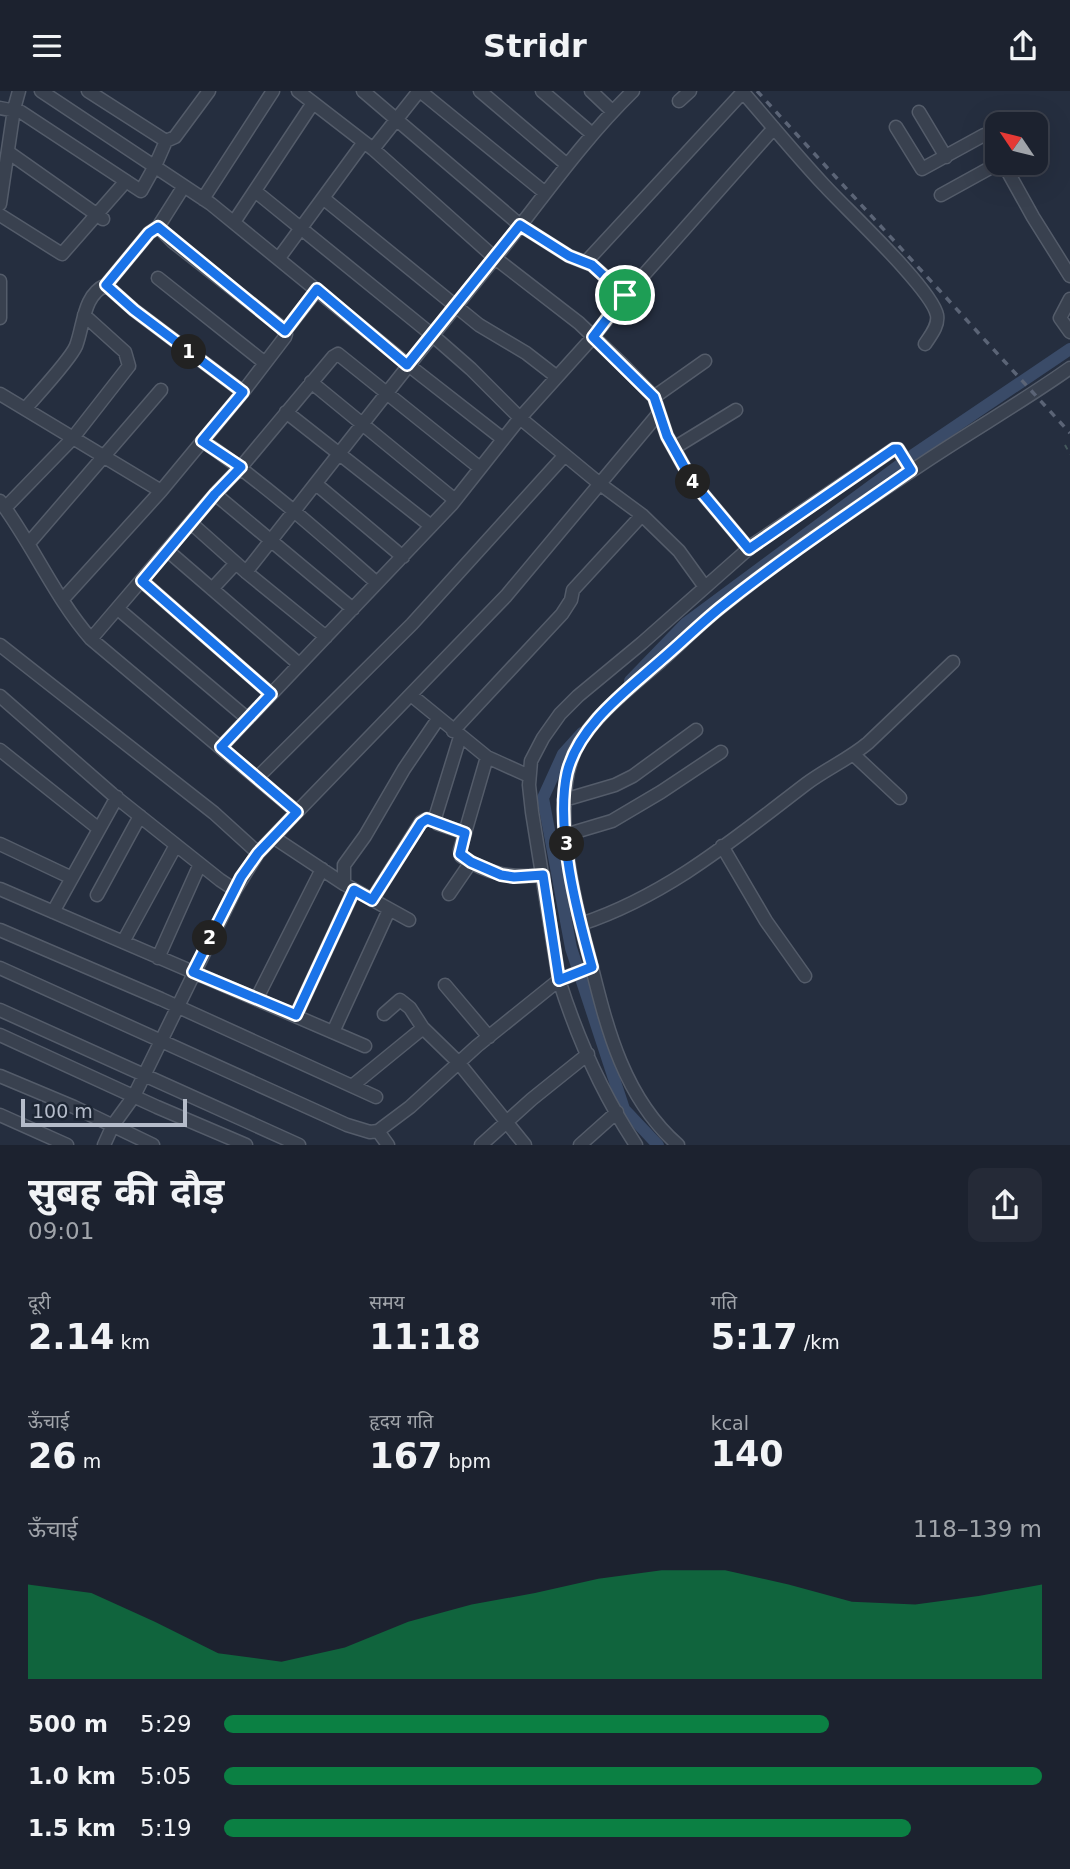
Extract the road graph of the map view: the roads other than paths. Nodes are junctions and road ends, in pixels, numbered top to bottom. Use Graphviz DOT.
graph roads {
  1 [pos="19,91"];
  2 [pos="41,91"];
  3 [pos="88,91"];
  4 [pos="273,91"];
  5 [pos="298,91"];
  6 [pos="363,91"];
  7 [pos="420,91"];
  8 [pos="480,91"];
  9 [pos="542,91"];
  10 [pos="591,91"];
  11 [pos="633,91"];
  12 [pos="690,91"];
  13 [pos="205,92"];
  14 [pos="743,92"];
  15 [pos="679,101"];
  16 [pos="313,103"];
  17 [pos="0,108"];
  18 [pos="14,109"];
  19 [pos="612,111"];
  20 [pos="919,112"];
  21 [pos="396,119"];
  22 [pos="896,127"];
  23 [pos="774,128"];
  24 [pos="592,133"];
  25 [pos="985,136"];
  26 [pos="166,141"];
  27 [pos="368,146"];
  28 [pos="5,157"];
  29 [pos="946,157"];
  30 [pos="566,164"];
  31 [pos="155,166"];
  32 [pos="985,172"];
  33 [pos="1008,175"];
  34 [pos="126,181"];
  35 [pos="184,186"];
  36 [pos="255,191"];
  37 [pos="544,192"];
  38 [pos="941,195"];
  39 [pos="323,198"];
  40 [pos="204,199"];
  41 [pos="0,204"];
  42 [pos="0,215"];
  43 [pos="99,216"];
  44 [pos="234,222"];
  45 [pos="520,225"];
  46 [pos="158,227"];
  47 [pos="302,227"];
  48 [pos="279,258"];
  49 [pos="495,258"];
  50 [pos="586,262"];
  51 [pos="1070,277"];
  52 [pos="158,278"];
  53 [pos="0,281"];
  54 [pos="106,285"];
  55 [pos="317,289"];
  56 [pos="0,291"];
  57 [pos="625,295"];
  58 [pos="1070,299"];
  59 [pos="455,305"];
  60 [pos="84,315"];
  61 [pos="0,317"];
  62 [pos="1066,319"];
  63 [pos="285,331"];
  64 [pos="1070,332"];
  65 [pos="432,334"];
  66 [pos="593,337"];
  67 [pos="925,344"];
  68 [pos="265,362"];
  69 [pos="705,362"];
  70 [pos="407,365"];
  71 [pos="1070,368"];
  72 [pos="557,377"];
  73 [pos="311,382"];
  74 [pos="161,390"];
  75 [pos="243,392"];
  76 [pos="388,392"];
  77 [pos="0,394"];
  78 [pos="654,397"];
  79 [pos="25,409"];
  80 [pos="736,410"];
  81 [pos="286,412"];
  82 [pos="659,412"];
  83 [pos="520,418"];
  84 [pos="363,424"];
  85 [pos="72,439"];
  86 [pos="503,439"];
  87 [pos="202,441"];
  88 [pos="674,448"];
  89 [pos="340,454"];
  90 [pos="565,455"];
  91 [pos="103,457"];
  92 [pos="241,467"];
  93 [pos="909,467"];
  94 [pos="480,468"];
  95 [pos="316,484"];
  96 [pos="600,484"];
  97 [pos="161,491"];
  98 [pos="215,494"];
  99 [pos="455,500"];
  100 [pos="3,505"];
  101 [pos="294,511"];
  102 [pos="642,515"];
  103 [pos="191,523"];
  104 [pos="431,526"];
  105 [pos="271,540"];
  106 [pos="29,543"];
  107 [pos="749,549"];
  108 [pos="168,551"];
  109 [pos="403,557"];
  110 [pos="236,563"];
  111 [pos="246,572"];
  112 [pos="142,581"];
  113 [pos="377,583"];
  114 [pos="705,587"];
  115 [pos="212,589"];
  116 [pos="63,599"];
  117 [pos="353,608"];
  118 [pos="117,609"];
  119 [pos="326,637"];
  120 [pos="91,639"];
  121 [pos="0,645"];
  122 [pos="953,661"];
  123 [pos="299,664"];
  124 [pos="271,694"];
  125 [pos="411,695"];
  126 [pos="0,696"];
  127 [pos="247,719"];
  128 [pos="439,719"];
  129 [pos="696,730"];
  130 [pos="456,734"];
  131 [pos="221,747"];
  132 [pos="0,750"];
  133 [pos="721,752"];
  134 [pos="854,754"];
  135 [pos="487,757"];
  136 [pos="529,776"];
  137 [pos="257,778"];
  138 [pos="117,797"];
  139 [pos="901,798"];
  140 [pos="564,800"];
  141 [pos="297,812"];
  142 [pos="140,816"];
  143 [pos="436,821"];
  144 [pos="99,829"];
  145 [pos="465,833"];
  146 [pos="565,835"];
  147 [pos="273,837"];
  148 [pos="0,844"];
  149 [pos="176,845"];
  150 [pos="722,846"];
  151 [pos="258,853"];
  152 [pos="471,862"];
  153 [pos="200,864"];
  154 [pos="322,869"];
  155 [pos="543,875"];
  156 [pos="72,878"];
  157 [pos="349,887"];
  158 [pos="0,889"];
  159 [pos="235,890"];
  160 [pos="449,894"];
  161 [pos="97,895"];
  162 [pos="372,900"];
  163 [pos="389,910"];
  164 [pos="53,912"];
  165 [pos="409,920"];
  166 [pos="581,924"];
  167 [pos="0,930"];
  168 [pos="123,942"];
  169 [pos="159,958"];
  170 [pos="0,968"];
  171 [pos="588,969"];
  172 [pos="193,972"];
  173 [pos="805,977"];
  174 [pos="563,978"];
  175 [pos="445,985"];
  176 [pos="257,998"];
  177 [pos="176,1006"];
  178 [pos="0,1010"];
  179 [pos="384,1014"];
  180 [pos="296,1015"];
  181 [pos="424,1028"];
  182 [pos="333,1031"];
  183 [pos="0,1035"];
  184 [pos="489,1037"];
  185 [pos="160,1040"];
  186 [pos="365,1046"];
  187 [pos="588,1054"];
  188 [pos="458,1062"];
  189 [pos="143,1074"];
  190 [pos="0,1076"];
  191 [pos="352,1086"];
  192 [pos="134,1096"];
  193 [pos="376,1097"];
  194 [pos="617,1112"];
  195 [pos="0,1115"];
  196 [pos="508,1121"];
  197 [pos="113,1125"];
  198 [pos="378,1131"];
  199 [pos="636,1144"];
  200 [pos="67,1145"];
  201 [pos="104,1145"];
  202 [pos="153,1145"];
  203 [pos="246,1145"];
  204 [pos="299,1145"];
  205 [pos="388,1145"];
  206 [pos="481,1145"];
  207 [pos="525,1145"];
  208 [pos="580,1145"];
  209 [pos="678,1145"];
  1 -- 18 [label="street"];
  2 -- 31 [label="street"];
  3 -- 26 [label="street"];
  4 -- 40 [label="street"];
  5 -- 16 [label="street"];
  6 -- 21 [label="street"];
  7 -- 21 [label="street"];
  7 -- 37 [label="street"];
  8 -- 30 [label="street"];
  9 -- 24 [label="street"];
  10 -- 19 [label="street"];
  11 -- 19 [label="street"];
  12 -- 15 [label="street"];
  13 -- 26 [label="street"];
  14 -- 23 [label="street"];
  14 -- 50 [label="street"];
  16 -- 27 [label="street"];
  16 -- 36 [label="street"];
  17 -- 18 [label="street"];
  18 -- 28 [label="street"];
  18 -- 34 [label="street"];
  19 -- 24 [label="street"];
  20 -- 29 [label="street"];
  21 -- 27 [label="street"];
  21 -- 45 [label="street"];
  22 -- 29 [label="street"];
  23 -- 57 [label="street"];
  23 -- 67 [label="street"];
  24 -- 30 [label="street"];
  25 -- 29 [label="street"];
  26 -- 31 [label="street"];
  27 -- 39 [label="street"];
  27 -- 49 [label="street"];
  28 -- 41 [label="street"];
  28 -- 43 [label="street"];
  30 -- 37 [label="street"];
  31 -- 34 [label="street"];
  31 -- 35 [label="street"];
  32 -- 38 [label="street"];
  33 -- 51 [label="street"];
  34 -- 43 [label="street"];
  35 -- 40 [label="street"];
  35 -- 46 [label="street"];
  36 -- 44 [label="street"];
  36 -- 47 [label="street"];
  37 -- 45 [label="street"];
  39 -- 47 [label="street"];
  39 -- 59 [label="street"];
  40 -- 44 [label="street"];
  42 -- 43 [label="street"];
  44 -- 48 [label="street"];
  45 -- 49 [label="street"];
  45 -- 50 [label="street"];
  46 -- 54 [label="street"];
  46 -- 63 [label="street"];
  47 -- 48 [label="street"];
  47 -- 65 [label="street"];
  48 -- 55 [label="street"];
  49 -- 59 [label="street"];
  49 -- 66 [label="street"];
  50 -- 57 [label="street"];
  52 -- 68 [label="street"];
  53 -- 56 [label="street"];
  54 -- 60 [label="street"];
  54 -- 75 [label="street"];
  55 -- 63 [label="street"];
  55 -- 70 [label="street"];
  56 -- 61 [label="street"];
  57 -- 66 [label="street"];
  58 -- 62 [label="street"];
  59 -- 65 [label="street"];
  59 -- 72 [label="street"];
  60 -- 79 [label="street"];
  60 -- 85 [label="street"];
  62 -- 64 [label="street"];
  63 -- 68 [label="street"];
  65 -- 70 [label="street"];
  65 -- 83 [label="street"];
  66 -- 72 [label="street"];
  66 -- 78 [label="street"];
  68 -- 75 [label="street"];
  69 -- 78 [label="street"];
  70 -- 76 [label="street"];
  70 -- 86 [label="street"];
  71 -- 93 [label="street"];
  72 -- 83 [label="street"];
  73 -- 76 [label="street"];
  73 -- 81 [label="street"];
  73 -- 84 [label="street"];
  74 -- 91 [label="street"];
  75 -- 87 [label="street"];
  76 -- 84 [label="street"];
  76 -- 94 [label="street"];
  77 -- 79 [label="street"];
  78 -- 82 [label="street"];
  79 -- 85 [label="street"];
  80 -- 88 [label="street"];
  81 -- 89 [label="street"];
  81 -- 92 [label="street"];
  82 -- 88 [label="street"];
  82 -- 96 [label="street"];
  83 -- 86 [label="street"];
  83 -- 90 [label="street"];
  84 -- 89 [label="street"];
  84 -- 99 [label="street"];
  85 -- 91 [label="street"];
  85 -- 100 [label="street"];
  86 -- 94 [label="street"];
  87 -- 92 [label="street"];
  87 -- 97 [label="street"];
  88 -- 107 [label="street"];
  89 -- 95 [label="street"];
  89 -- 104 [label="street"];
  90 -- 96 [label="street"];
  90 -- 137 [label="street"];
  91 -- 97 [label="street"];
  91 -- 106 [label="street"];
  92 -- 98 [label="street"];
  92 -- 101 [label="street"];
  93 -- 107 [label="street"];
  93 -- 140 [label="street"];
  94 -- 99 [label="street"];
  95 -- 101 [label="street"];
  95 -- 109 [label="street"];
  96 -- 102 [label="street"];
  96 -- 125 [label="street"];
  97 -- 116 [label="street"];
  98 -- 103 [label="street"];
  98 -- 105 [label="street"];
  99 -- 104 [label="street"];
  100 -- 106 [label="street"];
  101 -- 105 [label="street"];
  101 -- 113 [label="street"];
  102 -- 114 [label="street"];
  102 -- 130 [label="street"];
  103 -- 108 [label="street"];
  103 -- 110 [label="street"];
  104 -- 109 [label="street"];
  105 -- 111 [label="street"];
  105 -- 117 [label="street"];
  106 -- 116 [label="street"];
  107 -- 114 [label="street"];
  108 -- 112 [label="street"];
  108 -- 115 [label="street"];
  109 -- 113 [label="street"];
  110 -- 111 [label="street"];
  110 -- 115 [label="street"];
  111 -- 119 [label="street"];
  112 -- 118 [label="street"];
  112 -- 124 [label="street"];
  113 -- 117 [label="street"];
  114 -- 136 [label="street"];
  115 -- 123 [label="street"];
  116 -- 120 [label="street"];
  117 -- 119 [label="street"];
  118 -- 120 [label="street"];
  118 -- 127 [label="street"];
  119 -- 123 [label="street"];
  120 -- 131 [label="street"];
  121 -- 151 [label="street"];
  122 -- 134 [label="street"];
  123 -- 124 [label="street"];
  124 -- 127 [label="street"];
  125 -- 128 [label="street"];
  125 -- 141 [label="street"];
  126 -- 138 [label="street"];
  127 -- 131 [label="street"];
  128 -- 130 [label="street"];
  128 -- 157 [label="street"];
  129 -- 140 [label="street"];
  130 -- 135 [label="street"];
  130 -- 143 [label="street"];
  131 -- 137 [label="street"];
  132 -- 144 [label="street"];
  133 -- 146 [label="street"];
  134 -- 139 [label="street"];
  134 -- 150 [label="street"];
  135 -- 136 [label="street"];
  135 -- 145 [label="street"];
  136 -- 155 [label="street"];
  137 -- 141 [label="street"];
  138 -- 142 [label="street"];
  138 -- 144 [label="street"];
  140 -- 146 [label="street"];
  141 -- 147 [label="street"];
  142 -- 149 [label="street"];
  142 -- 161 [label="street"];
  143 -- 145 [label="street"];
  143 -- 162 [label="street"];
  144 -- 156 [label="street"];
  145 -- 152 [label="street"];
  146 -- 166 [label="street"];
  147 -- 151 [label="street"];
  147 -- 154 [label="street"];
  148 -- 156 [label="street"];
  149 -- 153 [label="street"];
  149 -- 168 [label="street"];
  150 -- 166 [label="street"];
  150 -- 173 [label="street"];
  151 -- 159 [label="street"];
  152 -- 155 [label="street"];
  152 -- 160 [label="street"];
  153 -- 159 [label="street"];
  153 -- 169 [label="street"];
  154 -- 157 [label="street"];
  154 -- 176 [label="street"];
  155 -- 174 [label="street"];
  156 -- 164 [label="street"];
  157 -- 162 [label="street"];
  157 -- 180 [label="street"];
  158 -- 164 [label="street"];
  159 -- 172 [label="street"];
  162 -- 163 [label="street"];
  163 -- 165 [label="street"];
  163 -- 182 [label="street"];
  164 -- 168 [label="street"];
  166 -- 171 [label="street"];
  167 -- 177 [label="street"];
  168 -- 169 [label="street"];
  169 -- 172 [label="street"];
  170 -- 185 [label="street"];
  171 -- 174 [label="street"];
  171 -- 209 [label="street"];
  172 -- 176 [label="street"];
  172 -- 177 [label="street"];
  174 -- 184 [label="street"];
  174 -- 187 [label="street"];
  175 -- 184 [label="street"];
  176 -- 180 [label="street"];
  177 -- 185 [label="street"];
  177 -- 191 [label="street"];
  178 -- 189 [label="street"];
  179 -- 181 [label="street"];
  180 -- 182 [label="street"];
  181 -- 188 [label="street"];
  181 -- 191 [label="street"];
  182 -- 186 [label="street"];
  183 -- 192 [label="street"];
  184 -- 188 [label="street"];
  185 -- 189 [label="street"];
  185 -- 198 [label="street"];
  187 -- 194 [label="street"];
  187 -- 196 [label="street"];
  188 -- 196 [label="street"];
  188 -- 198 [label="street"];
  189 -- 192 [label="street"];
  189 -- 204 [label="street"];
  190 -- 197 [label="street"];
  191 -- 193 [label="street"];
  192 -- 197 [label="street"];
  192 -- 203 [label="street"];
  194 -- 199 [label="street"];
  194 -- 208 [label="street"];
  195 -- 200 [label="street"];
  196 -- 206 [label="street"];
  196 -- 207 [label="street"];
  197 -- 201 [label="street"];
  197 -- 202 [label="street"];
  198 -- 205 [label="street"];
}
